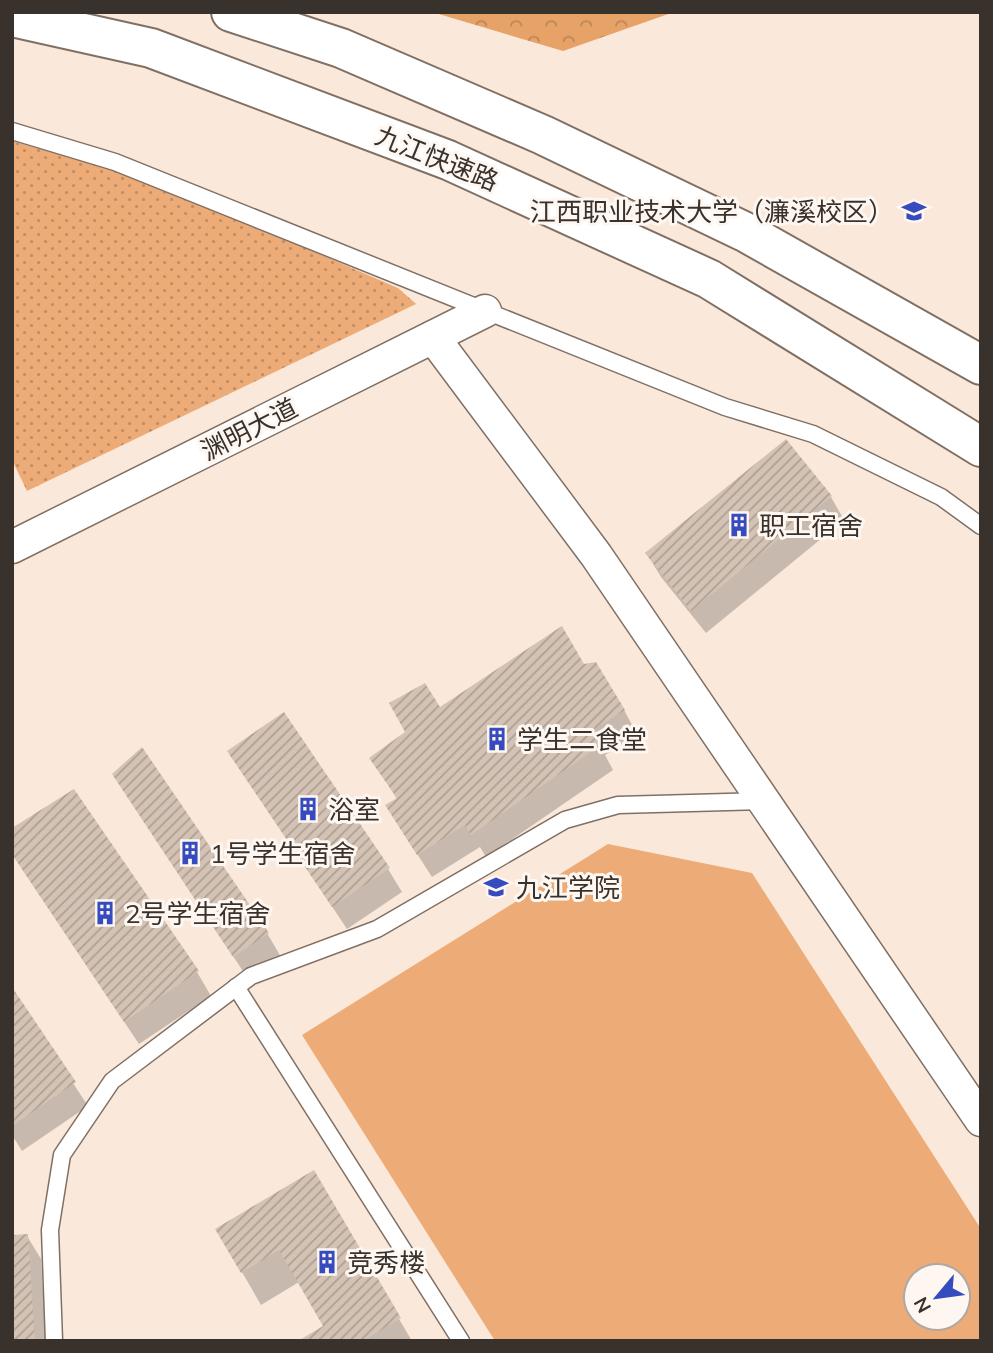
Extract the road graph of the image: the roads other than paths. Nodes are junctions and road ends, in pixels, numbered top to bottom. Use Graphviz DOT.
graph roads {
  1 [pos="231,12"];
  2 [pos="12,18"];
  3 [pos="12,131"];
  4 [pos="485,311"];
  5 [pos="433,337"];
  6 [pos="981,365"];
  7 [pos="981,447"];
  8 [pos="981,526"];
  9 [pos="12,547"];
  10 [pos="764,801"];
  11 [pos="236,987"];
  12 [pos="979,1112"];
  13 [pos="54,1341"];
  14 [pos="461,1341"];
  1 -- 6 [label="highway"];
  2 -- 7 [label="highway, 九江快速路"];
  3 -- 4 [label="lane"];
  4 -- 5 [label="street, 渊明大道"];
  4 -- 8 [label="lane"];
  5 -- 9 [label="street, 渊明大道"];
  5 -- 10 [label="street"];
  10 -- 11 [label="lane"];
  10 -- 12 [label="street"];
  11 -- 13 [label="lane"];
  11 -- 14 [label="lane"];
}
